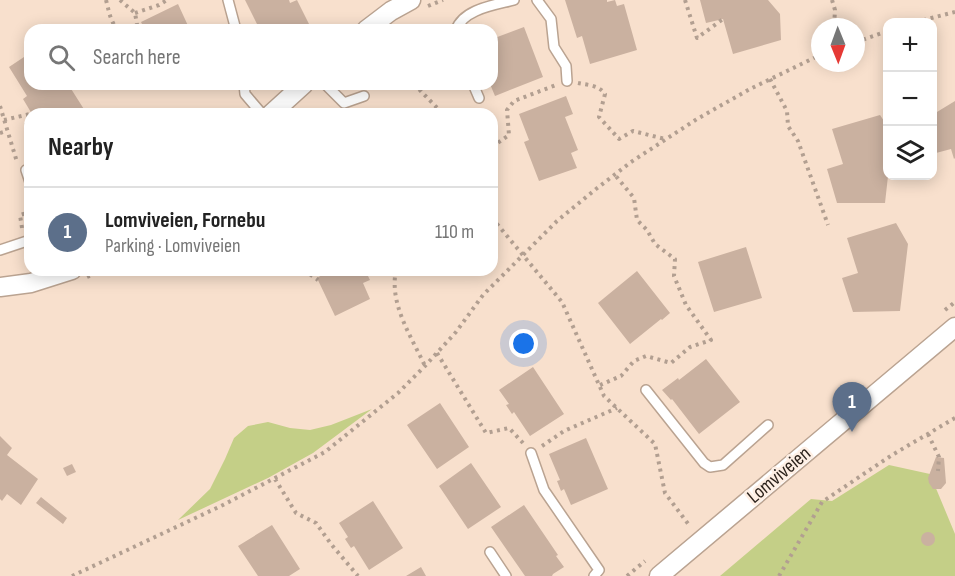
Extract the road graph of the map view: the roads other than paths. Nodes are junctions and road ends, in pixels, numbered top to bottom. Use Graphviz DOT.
graph roads {
  1 [pos="228,0"];
  2 [pos="411,0"];
  3 [pos="514,0"];
  4 [pos="537,0"];
  5 [pos="234,24"];
  6 [pos="374,24"];
  7 [pos="459,24"];
  8 [pos="567,81"];
  9 [pos="245,90"];
  10 [pos="297,90"];
  11 [pos="330,90"];
  12 [pos="475,90"];
  13 [pos="364,96"];
  14 [pos="478,98"];
  15 [pos="267,108"];
  16 [pos="277,108"];
  17 [pos="24,242"];
  18 [pos="0,249"];
  19 [pos="52,276"];
  20 [pos="0,287"];
  21 [pos="955,327"];
  22 [pos="646,390"];
  23 [pos="768,425"];
  24 [pos="531,453"];
  25 [pos="490,552"];
  26 [pos="506,576"];
  27 [pos="594,576"];
  28 [pos="659,576"];
  1 -- 5 [label="lane"];
  2 -- 6 [label="street"];
  3 -- 7 [label="lane"];
  4 -- 8 [label="lane"];
  9 -- 15 [label="lane"];
  10 -- 16 [label="street"];
  11 -- 13 [label="lane"];
  12 -- 14 [label="lane"];
  17 -- 18 [label="lane"];
  19 -- 20 [label="street"];
  21 -- 28 [label="street, Lomviveien"];
  22 -- 23 [label="lane"];
  24 -- 27 [label="lane"];
  25 -- 26 [label="lane"];
}
